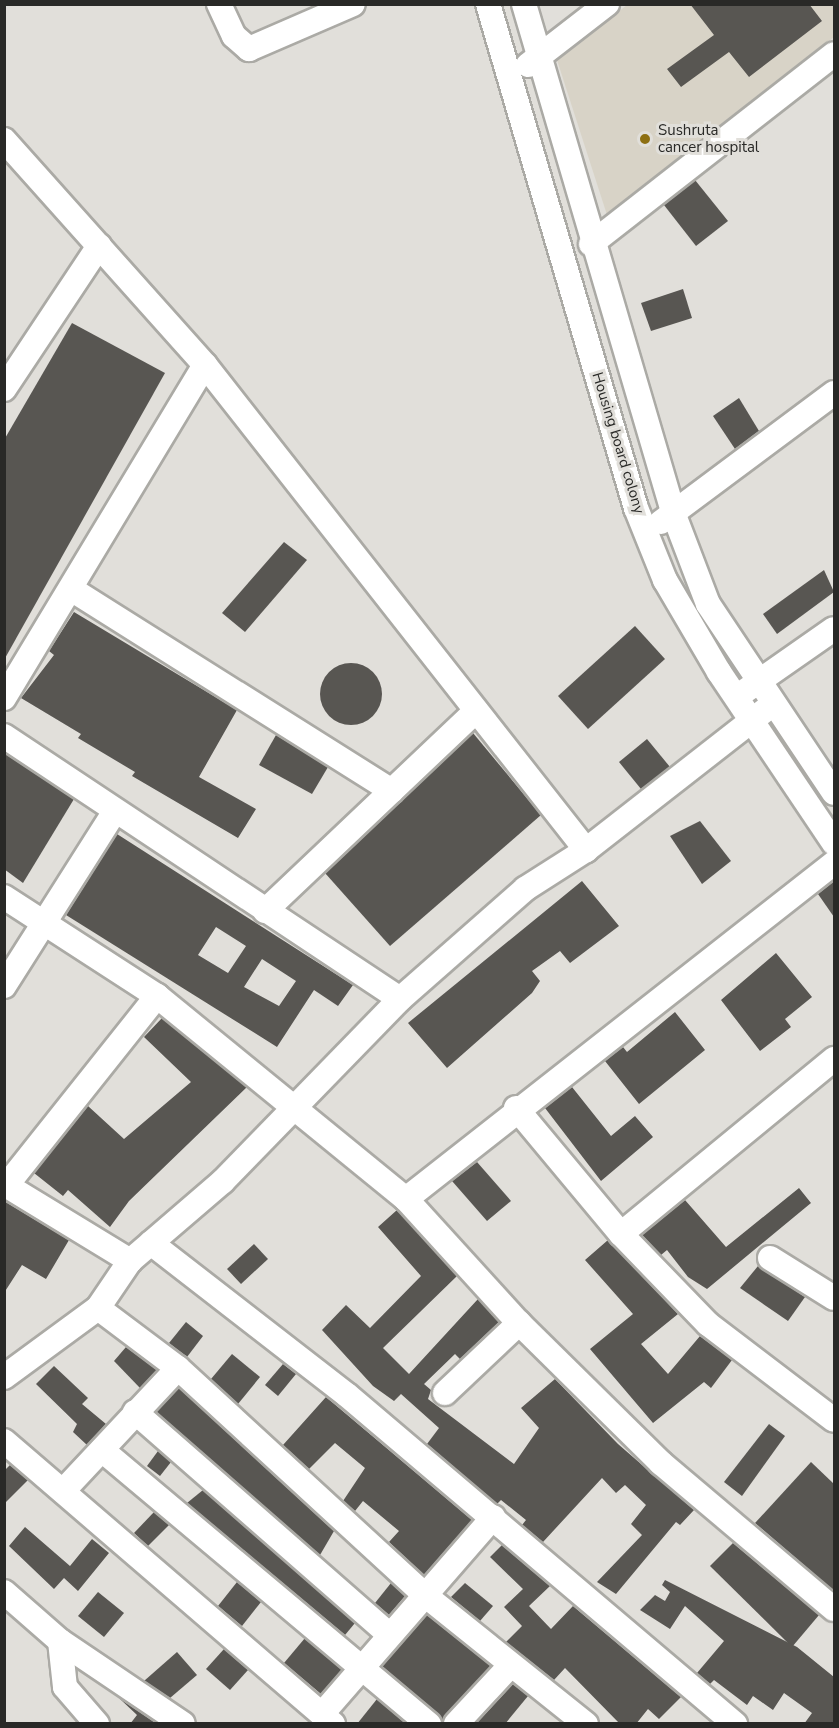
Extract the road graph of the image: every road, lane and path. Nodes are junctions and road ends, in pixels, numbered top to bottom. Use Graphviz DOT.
graph roads {
  1 [pos="219,4"];
  2 [pos="353,4"];
  3 [pos="488,4"];
  4 [pos="524,4"];
  5 [pos="607,4"];
  6 [pos="834,54"];
  7 [pos="540,58"];
  8 [pos="510,77"];
  9 [pos="4,140"];
  10 [pos="591,244"];
  11 [pos="99,246"];
  12 [pos="205,364"];
  13 [pos="5,388"];
  14 [pos="834,393"];
  15 [pos="674,515"];
  16 [pos="645,531"];
  17 [pos="71,589"];
  18 [pos="834,629"];
  19 [pos="759,682"];
  20 [pos="736,697"];
  21 [pos="4,698"];
  22 [pos="773,704"];
  23 [pos="476,711"];
  24 [pos="751,720"];
  25 [pos="4,736"];
  26 [pos="392,791"];
  27 [pos="834,793"];
  28 [pos="114,813"];
  29 [pos="834,843"];
  30 [pos="586,850"];
  31 [pos="834,863"];
  32 [pos="4,897"];
  33 [pos="265,911"];
  34 [pos="44,922"];
  35 [pos="4,986"];
  36 [pos="157,996"];
  37 [pos="400,999"];
  38 [pos="834,1059"];
  39 [pos="292,1106"];
  40 [pos="516,1108"];
  41 [pos="5,1185"];
  42 [pos="406,1200"];
  43 [pos="621,1234"];
  44 [pos="152,1243"];
  45 [pos="770,1258"];
  46 [pos="130,1261"];
  47 [pos="834,1298"];
  48 [pos="98,1308"];
  49 [pos="519,1323"];
  50 [pos="178,1368"];
  51 [pos="4,1377"];
  52 [pos="445,1393"];
  53 [pos="135,1412"];
  54 [pos="834,1420"];
  55 [pos="4,1441"];
  56 [pos="102,1450"];
  57 [pos="63,1491"];
  58 [pos="493,1517"];
  59 [pos="4,1592"];
  60 [pos="426,1596"];
  61 [pos="834,1609"];
  62 [pos="389,1634"];
  63 [pos="60,1641"];
  64 [pos="359,1666"];
  65 [pos="509,1666"];
  66 [pos="327,1719"];
  67 [pos="97,1724"];
  68 [pos="183,1724"];
  69 [pos="429,1724"];
  70 [pos="456,1724"];
  71 [pos="586,1724"];
  72 [pos="735,1724"];
  1 -- 2 [label="street"];
  3 -- 8 [label="street, Housing board colony"];
  4 -- 7 [label="street"];
  5 -- 7 [label="street"];
  6 -- 10 [label="street"];
  7 -- 8 [label="street"];
  7 -- 10 [label="street"];
  8 -- 16 [label="street, Housing board colony"];
  9 -- 11 [label="street"];
  10 -- 15 [label="street"];
  11 -- 12 [label="street"];
  11 -- 13 [label="street"];
  12 -- 17 [label="street"];
  12 -- 23 [label="street"];
  14 -- 15 [label="street"];
  15 -- 16 [label="street"];
  15 -- 19 [label="street"];
  16 -- 20 [label="street, Housing board colony"];
  17 -- 21 [label="street"];
  17 -- 26 [label="street"];
  18 -- 19 [label="street"];
  19 -- 20 [label="street"];
  19 -- 22 [label="street"];
  20 -- 24 [label="street, Housing board colony"];
  22 -- 24 [label="street"];
  22 -- 27 [label="street"];
  23 -- 26 [label="street"];
  23 -- 30 [label="street"];
  24 -- 29 [label="street, Housing board colony"];
  24 -- 30 [label="street"];
  25 -- 28 [label="street"];
  26 -- 33 [label="street"];
  28 -- 33 [label="street"];
  28 -- 34 [label="street"];
  30 -- 37 [label="street"];
  31 -- 40 [label="street"];
  32 -- 34 [label="street"];
  33 -- 37 [label="street"];
  34 -- 35 [label="street"];
  34 -- 36 [label="street"];
  36 -- 39 [label="street"];
  36 -- 41 [label="street"];
  37 -- 39 [label="street"];
  38 -- 43 [label="street"];
  39 -- 42 [label="street"];
  39 -- 44 [label="street"];
  40 -- 42 [label="street"];
  40 -- 43 [label="street"];
  41 -- 46 [label="street"];
  42 -- 49 [label="street"];
  43 -- 54 [label="street"];
  44 -- 46 [label="street"];
  44 -- 58 [label="street"];
  45 -- 47 [label="street"];
  46 -- 48 [label="street"];
  48 -- 50 [label="street"];
  48 -- 51 [label="street"];
  49 -- 52 [label="street"];
  49 -- 61 [label="street"];
  50 -- 53 [label="street"];
  50 -- 60 [label="street"];
  53 -- 56 [label="street"];
  53 -- 62 [label="street"];
  55 -- 57 [label="street"];
  56 -- 57 [label="street"];
  56 -- 64 [label="street"];
  57 -- 66 [label="street"];
  58 -- 60 [label="street"];
  58 -- 72 [label="street"];
  59 -- 63 [label="street"];
  60 -- 62 [label="street"];
  60 -- 65 [label="street"];
  62 -- 64 [label="street"];
  63 -- 67 [label="street"];
  63 -- 68 [label="street"];
  64 -- 66 [label="street"];
  64 -- 69 [label="street"];
  65 -- 70 [label="street"];
  65 -- 71 [label="street"];
}
